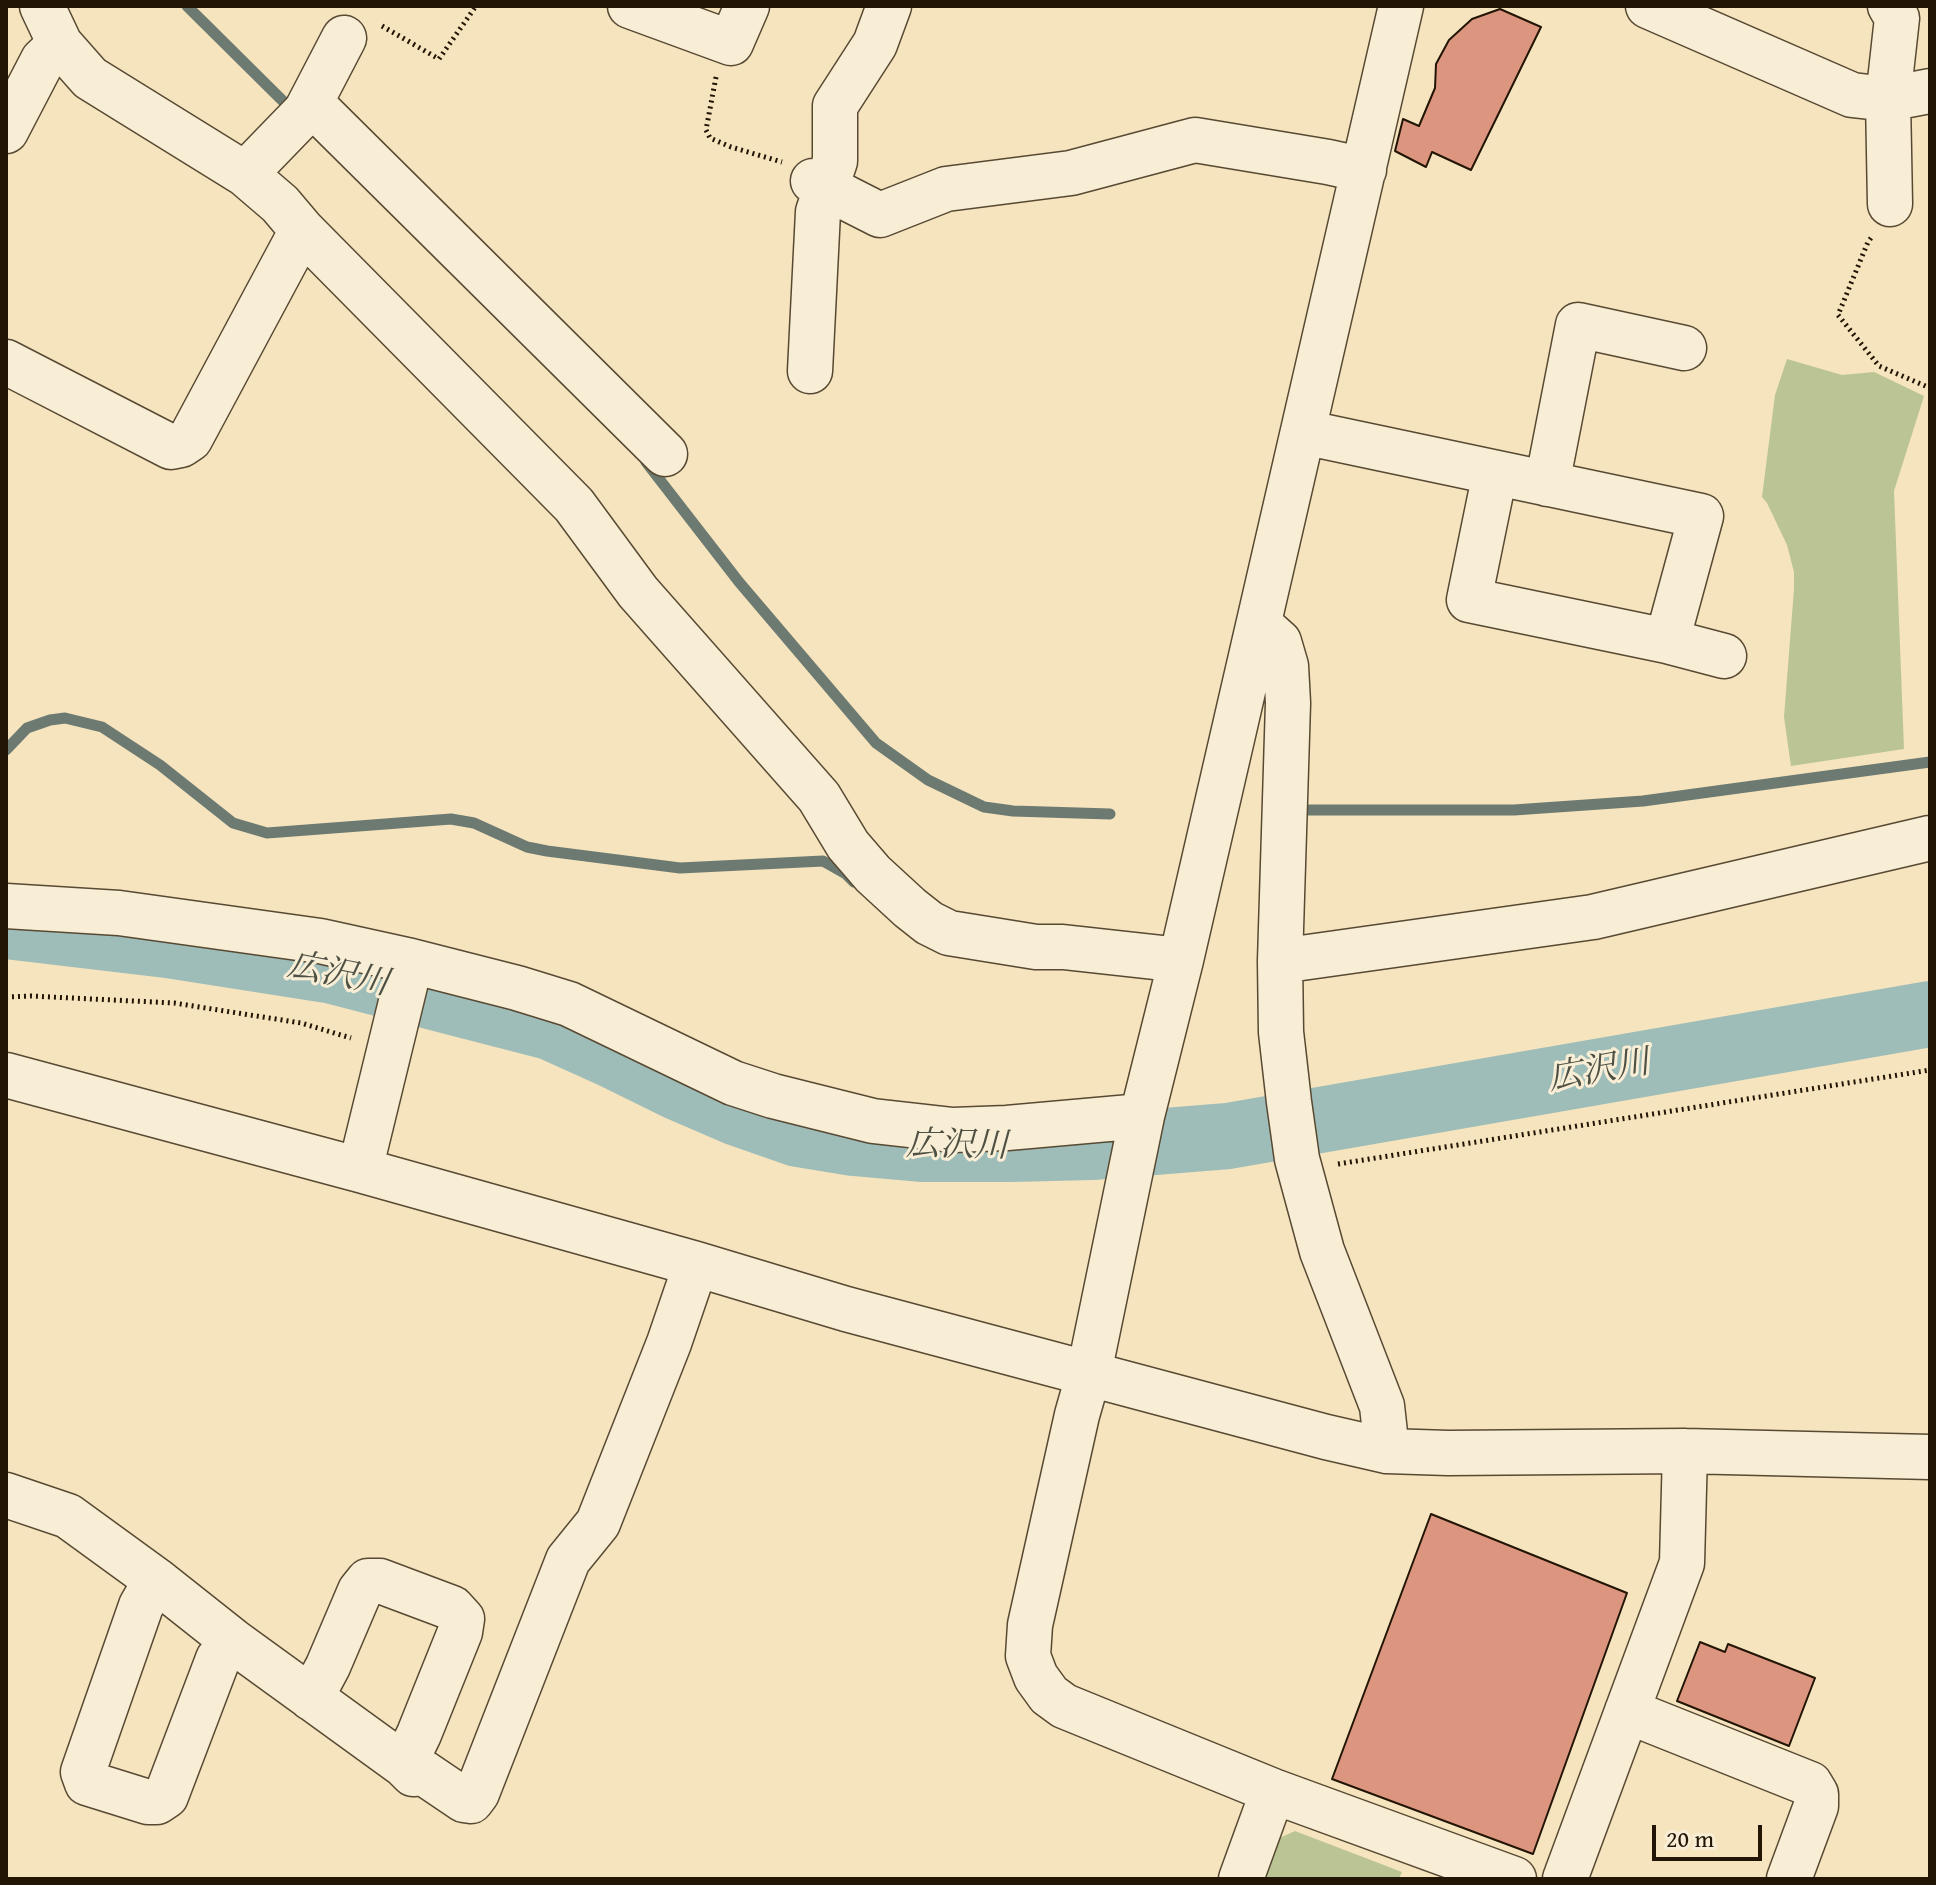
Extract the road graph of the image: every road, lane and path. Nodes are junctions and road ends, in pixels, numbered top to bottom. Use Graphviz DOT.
graph roads {
  1 [pos="476,6"];
  2 [pos="630,6"];
  3 [pos="747,6"];
  4 [pos="889,6"];
  5 [pos="1401,6"];
  6 [pos="1648,6"];
  7 [pos="1894,12"];
  8 [pos="51,25"];
  9 [pos="344,38"];
  10 [pos="716,75"];
  11 [pos="1930,91"];
  12 [pos="1888,99"];
  13 [pos="303,113"];
  14 [pos="6,131"];
  15 [pos="1364,170"];
  16 [pos="245,174"];
  17 [pos="820,185"];
  18 [pos="1883,219"];
  19 [pos="302,230"];
  20 [pos="1684,348"];
  21 [pos="6,362"];
  22 [pos="810,371"];
  23 [pos="1930,388"];
  24 [pos="1303,432"];
  25 [pos="665,454"];
  26 [pos="1495,473"];
  27 [pos="1547,484"];
  28 [pos="1259,624"];
  29 [pos="1667,641"];
  30 [pos="1724,656"];
  31 [pos="1930,838"];
  32 [pos="6,906"];
  33 [pos="1181,960"];
  34 [pos="1280,961"];
  35 [pos="410,967"];
  36 [pos="6,997"];
  37 [pos="394,1034"];
  38 [pos="1930,1070"];
  39 [pos="6,1075"];
  40 [pos="1142,1120"];
  41 [pos="1299,1164"];
  42 [pos="360,1170"];
  43 [pos="696,1264"];
  44 [pos="1089,1373"];
  45 [pos="1387,1451"];
  46 [pos="1685,1451"];
  47 [pos="1930,1457"];
  48 [pos="6,1495"];
  49 [pos="156,1580"];
  50 [pos="233,1641"];
  51 [pos="311,1698"];
  52 [pos="1627,1711"];
  53 [pos="409,1770"];
  54 [pos="1273,1791"];
  55 [pos="1241,1879"];
  56 [pos="1514,1879"];
  57 [pos="1565,1879"];
  58 [pos="1789,1879"];
  1 -- 9 [label="path"];
  2 -- 3 [label="street"];
  4 -- 17 [label="street"];
  5 -- 15 [label="street"];
  6 -- 12 [label="street"];
  7 -- 12 [label="street"];
  8 -- 14 [label="street"];
  8 -- 16 [label="street"];
  9 -- 13 [label="street"];
  10 -- 17 [label="path"];
  11 -- 12 [label="street"];
  12 -- 18 [label="street"];
  13 -- 16 [label="street"];
  13 -- 25 [label="street"];
  15 -- 17 [label="street"];
  15 -- 24 [label="street"];
  16 -- 19 [label="street"];
  17 -- 22 [label="street"];
  18 -- 23 [label="path"];
  19 -- 21 [label="street"];
  19 -- 33 [label="street"];
  20 -- 27 [label="street"];
  24 -- 26 [label="street"];
  24 -- 28 [label="street"];
  26 -- 27 [label="street"];
  26 -- 29 [label="street"];
  27 -- 29 [label="street"];
  28 -- 33 [label="street"];
  28 -- 34 [label="street"];
  29 -- 30 [label="street"];
  31 -- 34 [label="street"];
  32 -- 35 [label="street"];
  33 -- 40 [label="street"];
  34 -- 41 [label="street"];
  35 -- 37 [label="street"];
  35 -- 40 [label="street"];
  36 -- 37 [label="path"];
  37 -- 42 [label="street"];
  38 -- 41 [label="path"];
  39 -- 42 [label="street"];
  40 -- 44 [label="street"];
  41 -- 45 [label="street"];
  42 -- 43 [label="street"];
  43 -- 44 [label="street"];
  43 -- 53 [label="street"];
  44 -- 45 [label="street"];
  44 -- 54 [label="street"];
  45 -- 46 [label="street"];
  46 -- 47 [label="street"];
  46 -- 52 [label="street"];
  48 -- 49 [label="street"];
  49 -- 50 [label="street"];
  49 -- 50 [label="street"];
  50 -- 51 [label="street"];
  51 -- 53 [label="street"];
  51 -- 53 [label="street"];
  52 -- 57 [label="street"];
  52 -- 58 [label="street"];
  54 -- 55 [label="street"];
  54 -- 56 [label="street"];
}
